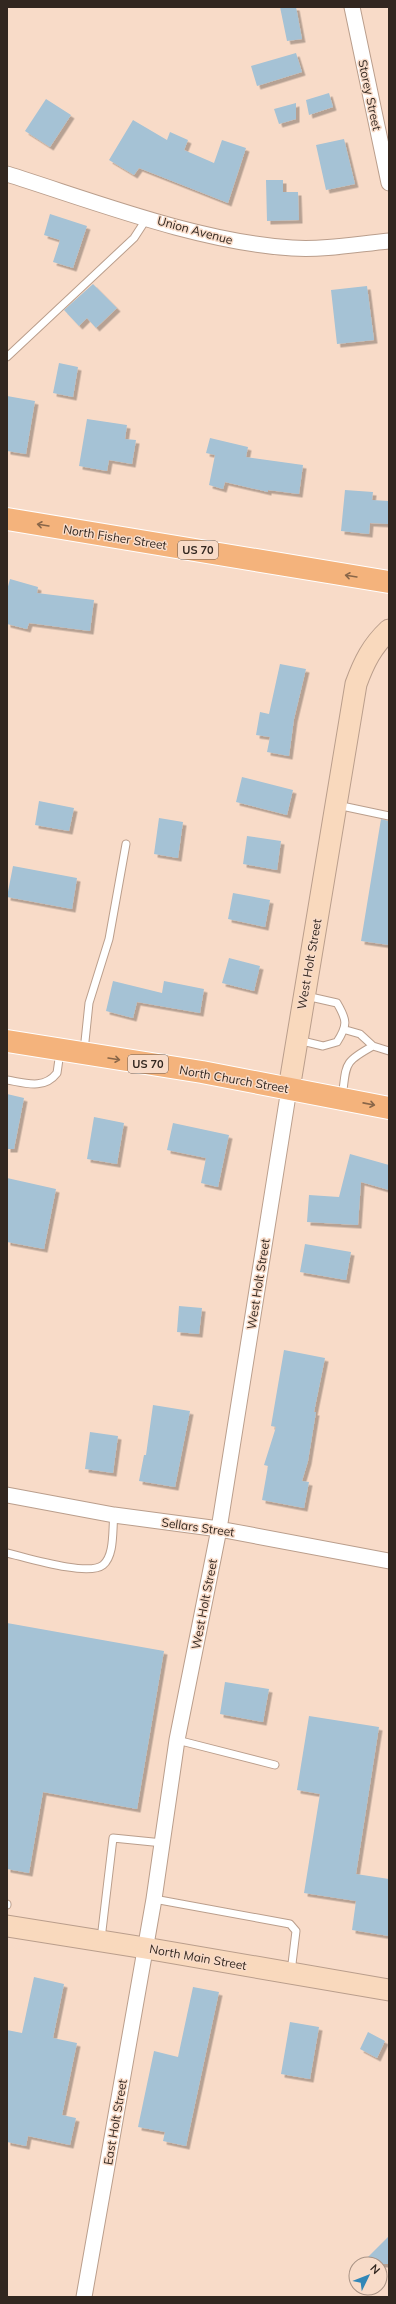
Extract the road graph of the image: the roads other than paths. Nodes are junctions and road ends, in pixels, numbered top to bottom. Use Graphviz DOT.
graph roads {
  1 [pos="352,7"];
  2 [pos="7,174"];
  3 [pos="389,183"];
  4 [pos="147,217"];
  5 [pos="389,241"];
  6 [pos="7,357"];
  7 [pos="7,518"];
  8 [pos="389,582"];
  9 [pos="389,630"];
  10 [pos="336,805"];
  11 [pos="389,816"];
  12 [pos="126,844"];
  13 [pos="304,996"];
  14 [pos="346,1030"];
  15 [pos="7,1040"];
  16 [pos="296,1040"];
  17 [pos="372,1046"];
  18 [pos="60,1050"];
  19 [pos="389,1051"];
  20 [pos="83,1054"];
  21 [pos="7,1080"];
  22 [pos="289,1089"];
  23 [pos="342,1099"];
  24 [pos="389,1108"];
  25 [pos="7,1495"];
  26 [pos="114,1516"];
  27 [pos="219,1529"];
  28 [pos="7,1553"];
  29 [pos="389,1560"];
  30 [pos="177,1740"];
  31 [pos="275,1765"];
  32 [pos="162,1844"];
  33 [pos="154,1899"];
  34 [pos="7,1926"];
  35 [pos="101,1941"];
  36 [pos="145,1948"];
  37 [pos="291,1973"];
  38 [pos="389,1990"];
  39 [pos="84,2297"];
  1 -- 3 [label="street, Storey Street"];
  2 -- 4 [label="street, Union Avenue"];
  4 -- 5 [label="street, Union Avenue"];
  4 -- 6 [label="lane"];
  8 -- 7 [label="main road, North Fisher Street / US 70, one-way"];
  9 -- 10 [label="main road, West Holt Street"];
  10 -- 11 [label="lane"];
  10 -- 13 [label="main road, West Holt Street"];
  12 -- 20 [label="lane"];
  13 -- 14 [label="lane"];
  13 -- 16 [label="main road, West Holt Street"];
  14 -- 16 [label="lane"];
  14 -- 17 [label="lane"];
  15 -- 18 [label="main road, North Church Street / US 70"];
  16 -- 22 [label="main road, West Holt Street"];
  17 -- 19 [label="lane"];
  17 -- 23 [label="lane"];
  18 -- 20 [label="main road, North Church Street / US 70"];
  18 -- 21 [label="lane"];
  20 -- 22 [label="main road, North Church Street / US 70, one-way"];
  22 -- 23 [label="main road, North Church Street / US 70"];
  22 -- 27 [label="street, West Holt Street"];
  23 -- 24 [label="main road, North Church Street / US 70, one-way"];
  25 -- 26 [label="street, Sellars Street"];
  26 -- 27 [label="street, Sellars Street"];
  26 -- 28 [label="lane"];
  27 -- 29 [label="street, Sellars Street"];
  27 -- 30 [label="street, West Holt Street"];
  30 -- 31 [label="lane"];
  30 -- 32 [label="street, West Holt Street"];
  32 -- 33 [label="street, West Holt Street"];
  32 -- 35 [label="lane"];
  33 -- 36 [label="street, West Holt Street"];
  33 -- 37 [label="lane"];
  34 -- 35 [label="main road, North Main Street"];
  35 -- 36 [label="main road, North Main Street"];
  36 -- 37 [label="main road, North Main Street"];
  36 -- 39 [label="street, East Holt Street"];
  37 -- 38 [label="main road, North Main Street"];
}
